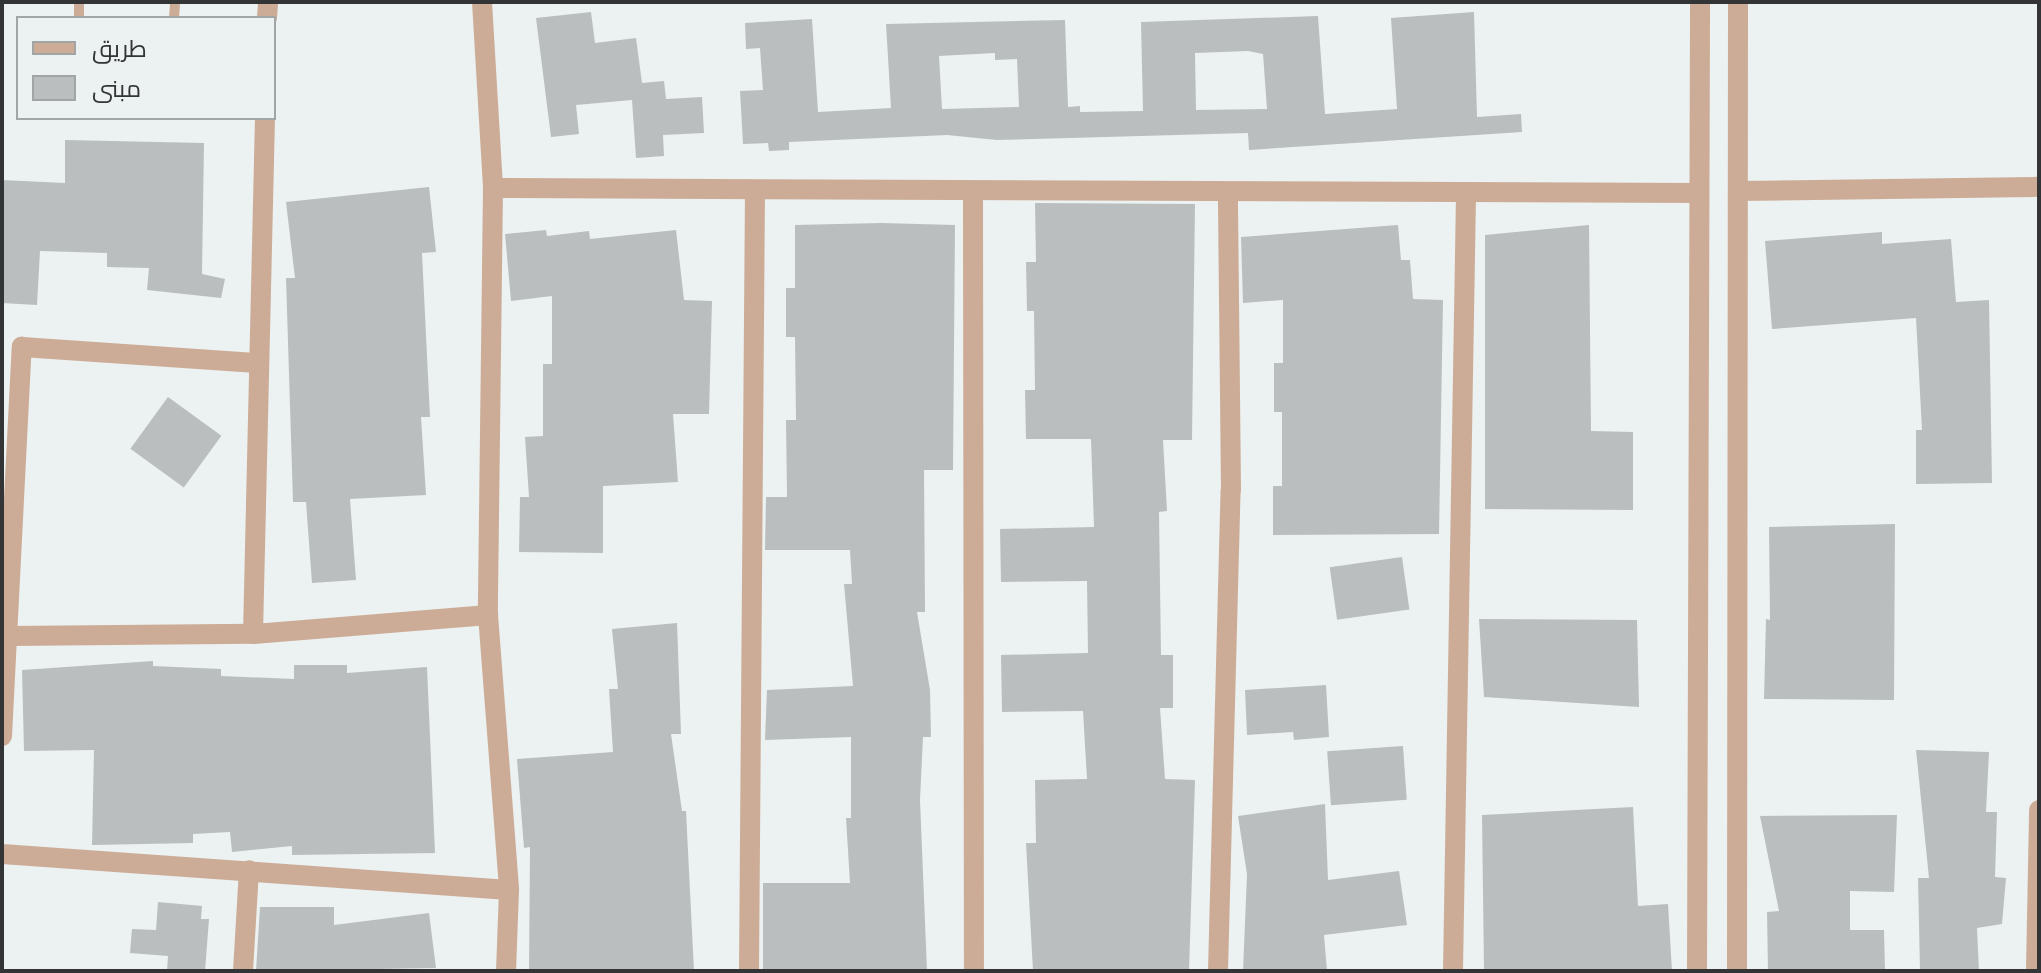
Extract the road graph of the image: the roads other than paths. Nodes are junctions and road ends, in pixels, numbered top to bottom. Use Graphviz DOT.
graph roads {
  1 [pos="482,2"];
  2 [pos="1700,2"];
  3 [pos="1738,2"];
  4 [pos="265,120"];
  5 [pos="2039,187"];
  6 [pos="493,188"];
  7 [pos="755,191"];
  8 [pos="1739,191"];
  9 [pos="1697,193"];
  10 [pos="973,194"];
  11 [pos="1228,194"];
  12 [pos="1466,195"];
  13 [pos="258,363"];
  14 [pos="488,615"];
  15 [pos="253,634"];
  16 [pos="9,636"];
  17 [pos="2,736"];
  18 [pos="2039,810"];
  19 [pos="2,854"];
  20 [pos="249,870"];
  21 [pos="509,890"];
  22 [pos="243,971"];
  23 [pos="506,971"];
  24 [pos="749,971"];
  25 [pos="974,971"];
  26 [pos="1218,971"];
  27 [pos="1453,971"];
  28 [pos="1697,971"];
  29 [pos="1737,971"];
  30 [pos="2036,971"];
  1 -- 6 [label="street"];
  2 -- 9 [label="street"];
  3 -- 8 [label="street"];
  4 -- 13 [label="street"];
  5 -- 8 [label="street"];
  6 -- 7 [label="street"];
  6 -- 14 [label="street"];
  7 -- 10 [label="street"];
  7 -- 24 [label="street"];
  8 -- 29 [label="street"];
  9 -- 12 [label="street"];
  9 -- 28 [label="street"];
  10 -- 11 [label="street"];
  10 -- 25 [label="street"];
  11 -- 12 [label="street"];
  11 -- 26 [label="street"];
  12 -- 27 [label="street"];
  13 -- 15 [label="street"];
  13 -- 16 [label="street"];
  14 -- 15 [label="street"];
  14 -- 21 [label="street"];
  15 -- 16 [label="street"];
  16 -- 17 [label="street"];
  18 -- 30 [label="street"];
  19 -- 20 [label="street"];
  20 -- 21 [label="street"];
  20 -- 22 [label="street"];
  21 -- 23 [label="street"];
}
